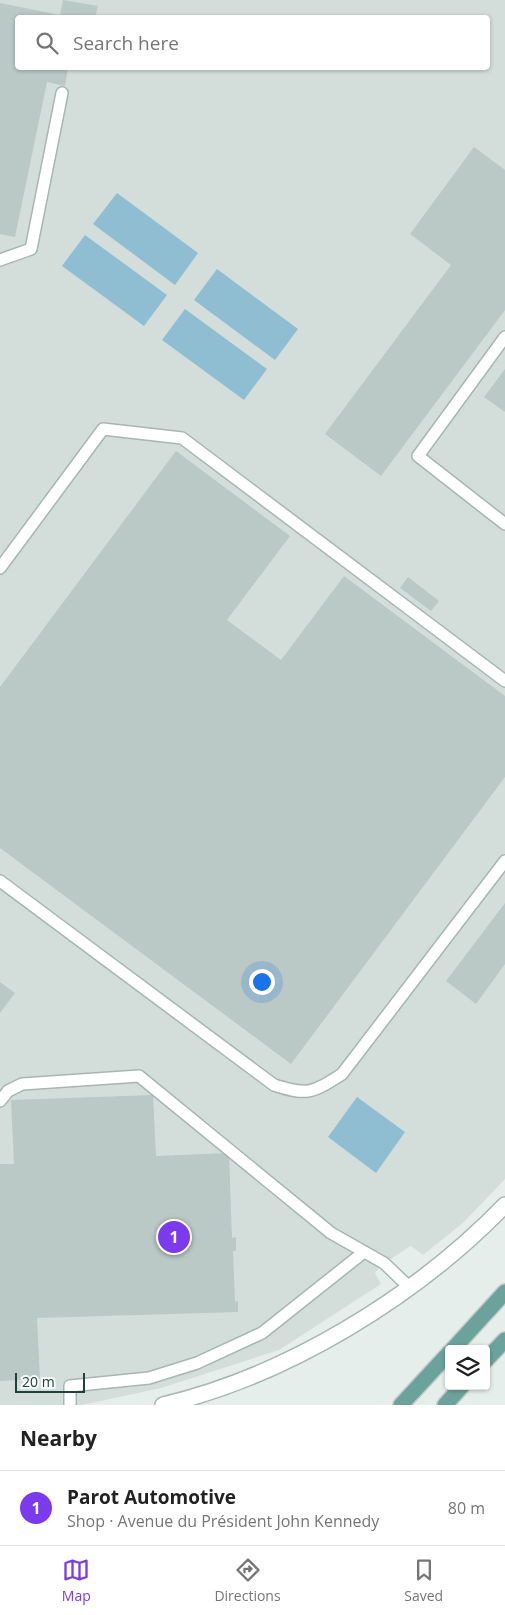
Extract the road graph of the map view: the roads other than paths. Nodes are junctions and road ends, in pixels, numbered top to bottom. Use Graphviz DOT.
graph roads {
  1 [pos="62,93"];
  2 [pos="0,260"];
  3 [pos="505,337"];
  4 [pos="505,524"];
  5 [pos="0,568"];
  6 [pos="505,681"];
  7 [pos="505,861"];
  8 [pos="0,881"];
  9 [pos="0,1101"];
  10 [pos="505,1205"];
  11 [pos="364,1252"];
  12 [pos="409,1287"];
  13 [pos="505,1292"];
  14 [pos="505,1340"];
  15 [pos="457,1345"];
  16 [pos="490,1356"];
  17 [pos="445,1357"];
  18 [pos="458,1390"];
  19 [pos="70,1405"];
  20 [pos="163,1405"];
  21 [pos="401,1405"];
  22 [pos="445,1405"];
  1 -- 2 [label="lane"];
  3 -- 4 [label="lane"];
  5 -- 6 [label="lane"];
  7 -- 8 [label="lane"];
  9 -- 11 [label="lane"];
  10 -- 12 [label="street"];
  11 -- 12 [label="lane"];
  11 -- 19 [label="lane"];
  12 -- 20 [label="street"];
  13 -- 15 [label="main road"];
  14 -- 16 [label="main road"];
  17 -- 21 [label="main road"];
  18 -- 22 [label="main road"];
}
